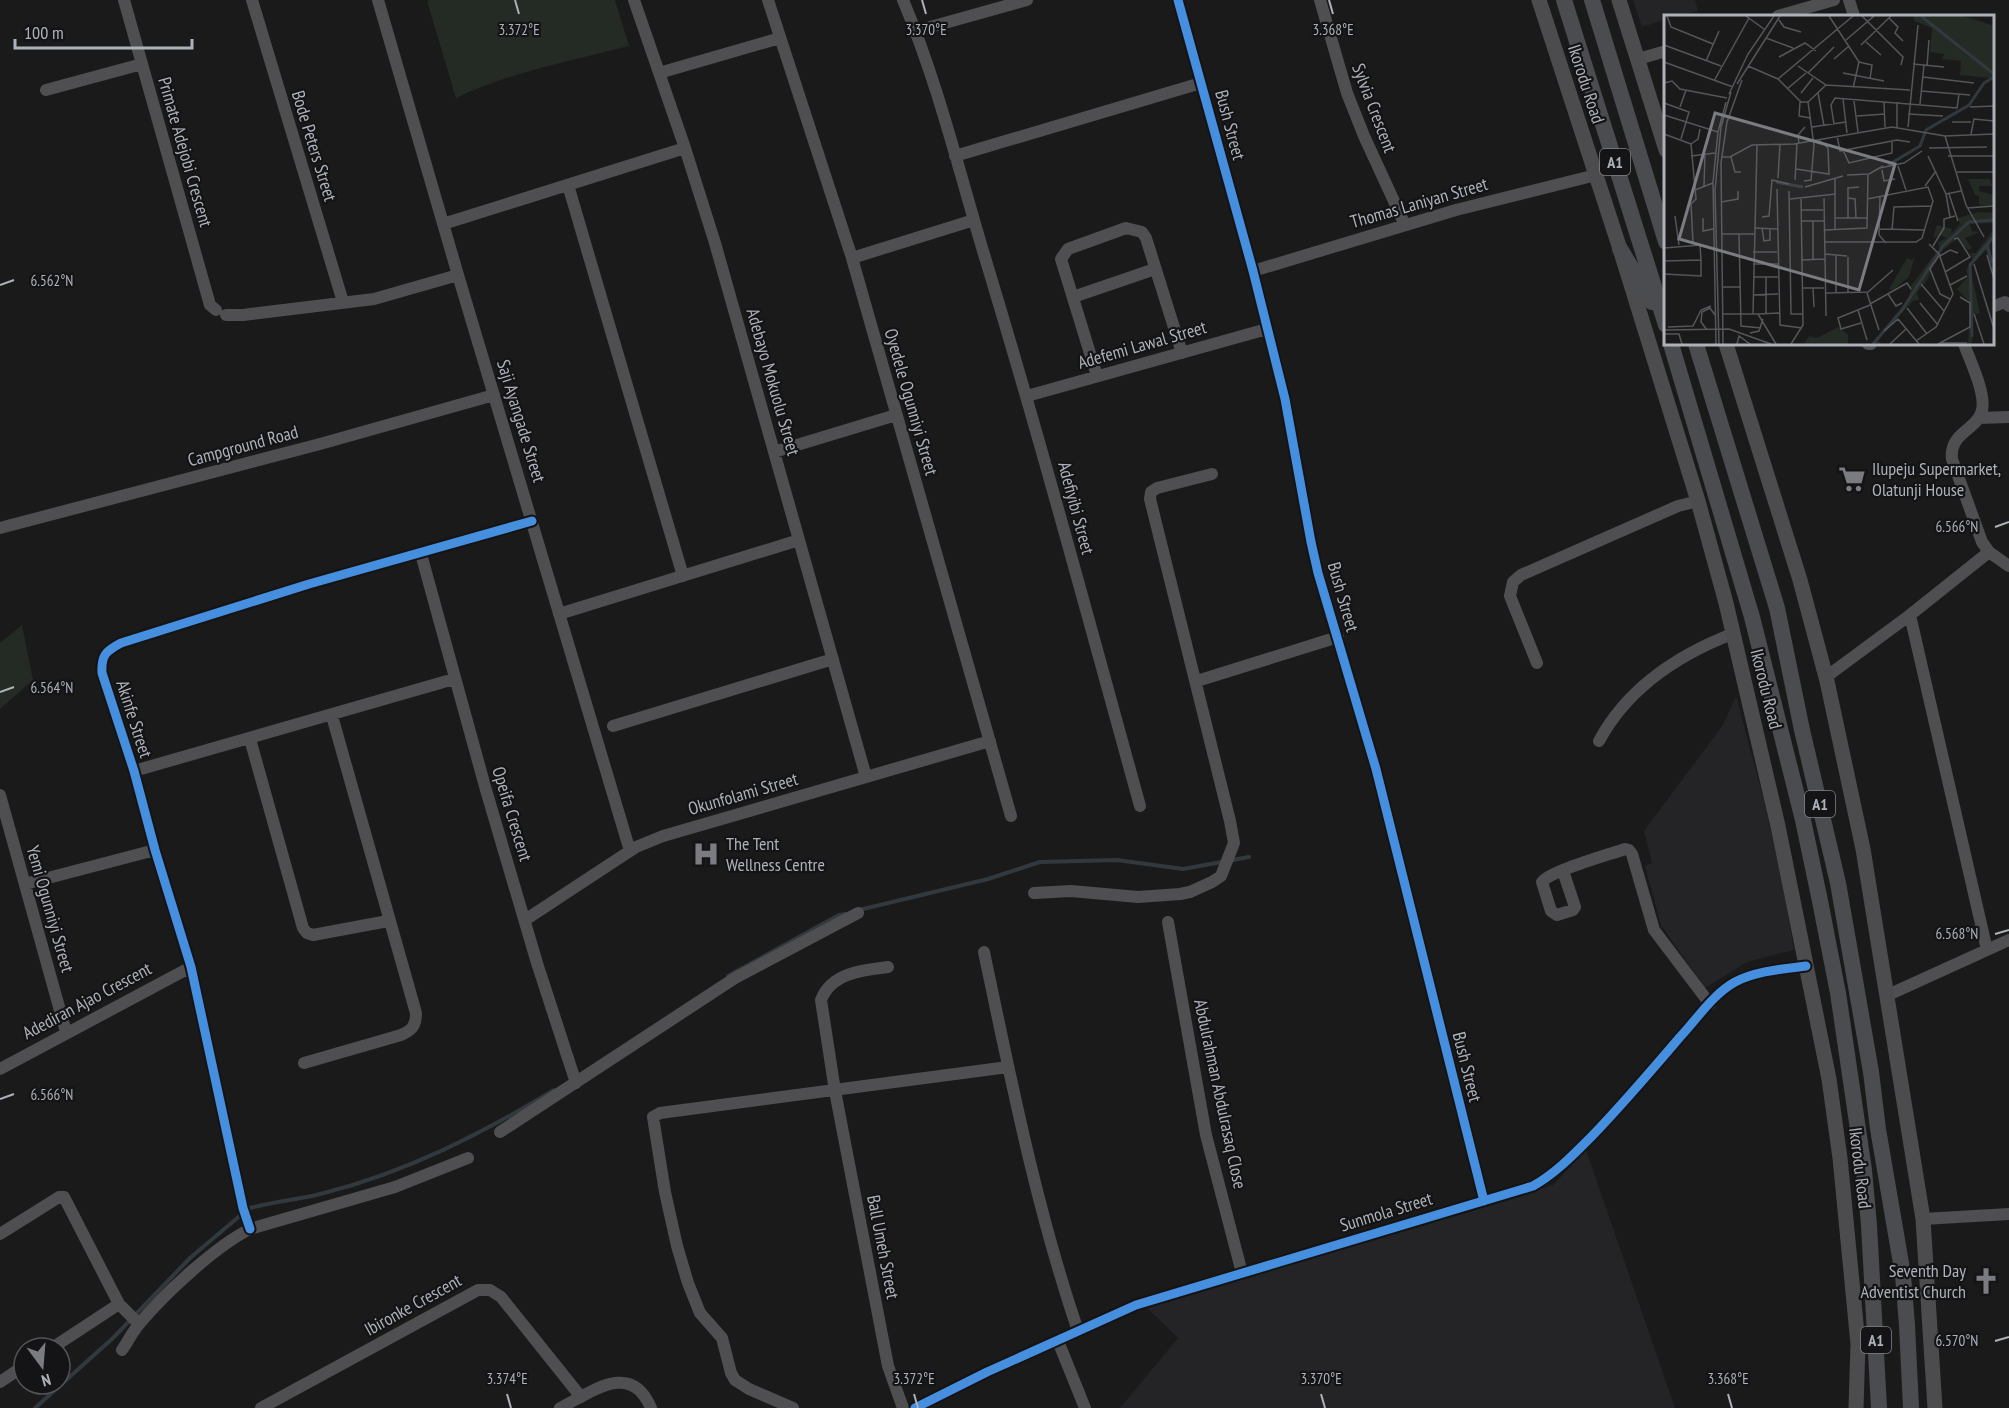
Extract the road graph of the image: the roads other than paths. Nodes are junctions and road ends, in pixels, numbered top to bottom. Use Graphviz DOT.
graph roads {
  1 [pos="124,0"];
  2 [pos="252,0"];
  3 [pos="378,0"];
  4 [pos="634,0"];
  5 [pos="768,0"];
  6 [pos="903,0"];
  7 [pos="1027,0"];
  8 [pos="1178,0"];
  9 [pos="1320,0"];
  10 [pos="1539,0"];
  11 [pos="1564,0"];
  12 [pos="1592,0"];
  13 [pos="1619,0"];
  14 [pos="1834,0"];
  15 [pos="1849,0"];
  16 [pos="1782,15"];
  17 [pos="1854,15"];
  18 [pos="916,31"];
  19 [pos="780,38"];
  20 [pos="1664,51"];
  21 [pos="1638,59"];
  22 [pos="142,64"];
  23 [pos="659,73"];
  24 [pos="1201,83"];
  25 [pos="46,90"];
  26 [pos="1664,147"];
  27 [pos="685,148"];
  28 [pos="955,156"];
  29 [pos="1596,175"];
  30 [pos="1648,184"];
  31 [pos="568,185"];
  32 [pos="1664,212"];
  33 [pos="974,220"];
  34 [pos="443,224"];
  35 [pos="1405,225"];
  36 [pos="1664,239"];
  37 [pos="1620,249"];
  38 [pos="852,258"];
  39 [pos="1155,269"];
  40 [pos="1253,271"];
  41 [pos="458,275"];
  42 [pos="1073,297"];
  43 [pos="343,302"];
  44 [pos="1994,306"];
  45 [pos="2009,306"];
  46 [pos="1664,321"];
  47 [pos="1664,322"];
  48 [pos="1267,329"];
  49 [pos="1671,345"];
  50 [pos="1696,345"];
  51 [pos="1726,345"];
  52 [pos="1964,345"];
  53 [pos="1182,352"];
  54 [pos="1097,376"];
  55 [pos="494,395"];
  56 [pos="1027,396"];
  57 [pos="896,415"];
  58 [pos="2009,417"];
  59 [pos="1979,418"];
  60 [pos="774,452"];
  61 [pos="1212,474"];
  62 [pos="1698,501"];
  63 [pos="532,521"];
  64 [pos="0,528"];
  65 [pos="799,540"];
  66 [pos="1989,552"];
  67 [pos="421,554"];
  68 [pos="2009,566"];
  69 [pos="683,576"];
  70 [pos="559,614"];
  71 [pos="1910,615"];
  72 [pos="1732,634"];
  73 [pos="1338,637"];
  74 [pos="833,659"];
  75 [pos="1537,663"];
  76 [pos="1826,677"];
  77 [pos="454,679"];
  78 [pos="1197,681"];
  79 [pos="332,716"];
  80 [pos="613,726"];
  81 [pos="250,739"];
  82 [pos="990,741"];
  83 [pos="1599,741"];
  84 [pos="134,771"];
  85 [pos="866,777"];
  86 [pos="0,795"];
  87 [pos="1140,806"];
  88 [pos="1011,816"];
  89 [pos="155,850"];
  90 [pos="630,851"];
  91 [pos="1563,871"];
  92 [pos="25,884"];
  93 [pos="1034,893"];
  94 [pos="858,913"];
  95 [pos="525,920"];
  96 [pos="388,921"];
  97 [pos="1168,922"];
  98 [pos="2009,940"];
  99 [pos="1987,950"];
  100 [pos="984,952"];
  101 [pos="191,966"];
  102 [pos="1806,966"];
  103 [pos="888,967"];
  104 [pos="1888,995"];
  105 [pos="1710,1004"];
  106 [pos="66,1032"];
  107 [pos="304,1063"];
  108 [pos="1008,1067"];
  109 [pos="0,1069"];
  110 [pos="574,1079"];
  111 [pos="835,1091"];
  112 [pos="500,1132"];
  113 [pos="468,1158"];
  114 [pos="1484,1201"];
  115 [pos="2009,1214"];
  116 [pos="247,1219"];
  117 [pos="1923,1220"];
  118 [pos="0,1234"];
  119 [pos="1242,1273"];
  120 [pos="120,1304"];
  121 [pos="135,1319"];
  122 [pos="1077,1331"];
  123 [pos="71,1336"];
  124 [pos="1058,1341"];
  125 [pos="122,1350"];
  126 [pos="581,1397"];
  127 [pos="261,1408"];
  128 [pos="560,1408"];
  129 [pos="651,1408"];
  130 [pos="794,1408"];
  131 [pos="903,1408"];
  132 [pos="915,1408"];
  133 [pos="1084,1408"];
  134 [pos="1856,1408"];
  135 [pos="1879,1408"];
  136 [pos="1911,1408"];
  137 [pos="1935,1408"];
  1 -- 22 [label="street, Primate Adejobi Crescent"];
  2 -- 43 [label="street, Bode Peters Street"];
  3 -- 34 [label="street, Saji Ayangade Street"];
  4 -- 23 [label="street, Adebayo Mokuolu Street"];
  5 -- 19 [label="street, Oyedele Ogunniyi Street"];
  6 -- 18 [label="street, Adefiyibi Street"];
  7 -- 18 [label="street"];
  8 -- 24 [label="street, Bush Street"];
  9 -- 35 [label="street, Sylvia Crescent"];
  10 -- 29 [label="main road, Ikorodu Road"];
  11 -- 46 [label="highway, Ikorodu Road / A1"];
  12 -- 30 [label="highway, Ikorodu Road / A1"];
  13 -- 21 [label="main road"];
  14 -- 16 [label="street"];
  15 -- 17 [label="street"];
  18 -- 28 [label="street, Adefiyibi Street"];
  19 -- 23 [label="street"];
  19 -- 38 [label="street, Oyedele Ogunniyi Street"];
  20 -- 21 [label="street"];
  21 -- 26 [label="main road"];
  22 -- 25 [label="street"];
  22 -- 43 [label="street, Primate Adejobi Crescent"];
  23 -- 27 [label="street, Adebayo Mokuolu Street"];
  24 -- 28 [label="street"];
  24 -- 40 [label="street, Bush Street"];
  27 -- 31 [label="street"];
  27 -- 60 [label="street, Adebayo Mokuolu Street"];
  28 -- 33 [label="street, Adefiyibi Street"];
  29 -- 35 [label="street, Thomas Laniyan Street"];
  29 -- 37 [label="main road, Ikorodu Road"];
  30 -- 32 [label="highway"];
  30 -- 36 [label="highway, Ikorodu Road / A1"];
  31 -- 34 [label="street"];
  31 -- 69 [label="street"];
  33 -- 38 [label="street"];
  33 -- 56 [label="street, Adefiyibi Street"];
  34 -- 41 [label="street, Saji Ayangade Street"];
  35 -- 40 [label="street, Thomas Laniyan Street"];
  37 -- 47 [label="highway"];
  37 -- 62 [label="main road, Ikorodu Road"];
  38 -- 57 [label="street, Oyedele Ogunniyi Street"];
  39 -- 42 [label="street"];
  39 -- 42 [label="street"];
  39 -- 53 [label="street"];
  40 -- 48 [label="street, Bush Street"];
  41 -- 43 [label="street"];
  41 -- 55 [label="street, Saji Ayangade Street"];
  42 -- 54 [label="street"];
  44 -- 45 [label="street"];
  48 -- 53 [label="street, Adefemi Lawal Street"];
  48 -- 73 [label="street, Bush Street"];
  49 -- 135 [label="highway, Ikorodu Road / A1"];
  50 -- 136 [label="highway, Ikorodu Road / A1"];
  51 -- 76 [label="main road"];
  52 -- 59 [label="street"];
  53 -- 54 [label="street, Adefemi Lawal Street"];
  54 -- 56 [label="street, Adefemi Lawal Street"];
  55 -- 63 [label="street, Saji Ayangade Street"];
  55 -- 64 [label="street, Campground Road"];
  56 -- 87 [label="street, Adefiyibi Street"];
  57 -- 60 [label="street"];
  57 -- 82 [label="street, Oyedele Ogunniyi Street"];
  58 -- 59 [label="street"];
  59 -- 66 [label="street"];
  60 -- 65 [label="street, Adebayo Mokuolu Street"];
  61 -- 78 [label="street"];
  62 -- 72 [label="main road, Ikorodu Road"];
  62 -- 75 [label="street"];
  63 -- 67 [label="street, Akinfe Street"];
  63 -- 70 [label="street, Saji Ayangade Street"];
  65 -- 69 [label="street"];
  65 -- 74 [label="street, Adebayo Mokuolu Street"];
  66 -- 68 [label="street"];
  66 -- 71 [label="street"];
  67 -- 77 [label="street, Opeifa Crescent"];
  67 -- 84 [label="street, Akinfe Street"];
  69 -- 70 [label="street"];
  70 -- 90 [label="street, Saji Ayangade Street"];
  71 -- 76 [label="street"];
  71 -- 99 [label="street"];
  72 -- 83 [label="street"];
  72 -- 102 [label="main road, Ikorodu Road"];
  73 -- 78 [label="street"];
  73 -- 114 [label="street, Bush Street"];
  74 -- 80 [label="street"];
  74 -- 85 [label="street, Adebayo Mokuolu Street"];
  76 -- 104 [label="main road"];
  77 -- 79 [label="street"];
  77 -- 95 [label="street, Opeifa Crescent"];
  78 -- 93 [label="street"];
  79 -- 81 [label="street"];
  79 -- 96 [label="street"];
  81 -- 84 [label="street"];
  81 -- 96 [label="street"];
  82 -- 85 [label="street, Okunfolami Street"];
  82 -- 88 [label="street, Oyedele Ogunniyi Street"];
  84 -- 89 [label="street, Akinfe Street"];
  85 -- 90 [label="street, Okunfolami Street"];
  86 -- 92 [label="street, Yemi Ogunniyi Street"];
  89 -- 92 [label="street"];
  89 -- 101 [label="street, Akinfe Street"];
  90 -- 95 [label="street, Okunfolami Street"];
  91 -- 105 [label="street"];
  92 -- 106 [label="street, Yemi Ogunniyi Street"];
  94 -- 110 [label="street"];
  95 -- 110 [label="street, Opeifa Crescent"];
  96 -- 107 [label="street"];
  97 -- 119 [label="street, Abdulrahman Abdulrasaq Close"];
  98 -- 99 [label="street"];
  99 -- 104 [label="street"];
  100 -- 108 [label="street"];
  101 -- 106 [label="street, Adediran Ajao Crescent"];
  101 -- 116 [label="street, Akinfe Street"];
  102 -- 105 [label="street, Sunmola Street"];
  102 -- 134 [label="main road, Ikorodu Road"];
  103 -- 111 [label="street, Ball Umeh Street"];
  104 -- 117 [label="main road"];
  105 -- 114 [label="street, Sunmola Street"];
  106 -- 109 [label="street, Adediran Ajao Crescent"];
  108 -- 111 [label="street"];
  108 -- 122 [label="street"];
  110 -- 112 [label="street"];
  111 -- 130 [label="street"];
  111 -- 131 [label="street, Ball Umeh Street"];
  113 -- 116 [label="street"];
  114 -- 119 [label="street, Sunmola Street"];
  115 -- 117 [label="street"];
  116 -- 121 [label="street"];
  117 -- 137 [label="main road"];
  118 -- 120 [label="street"];
  119 -- 122 [label="street, Sunmola Street"];
  120 -- 121 [label="street"];
  120 -- 123 [label="street"];
  121 -- 125 [label="street"];
  122 -- 124 [label="street, Sunmola Street"];
  124 -- 132 [label="street, Sunmola Street"];
  124 -- 133 [label="street"];
  126 -- 127 [label="street, Ibironke Crescent"];
  126 -- 128 [label="street"];
  126 -- 129 [label="street"];
}
